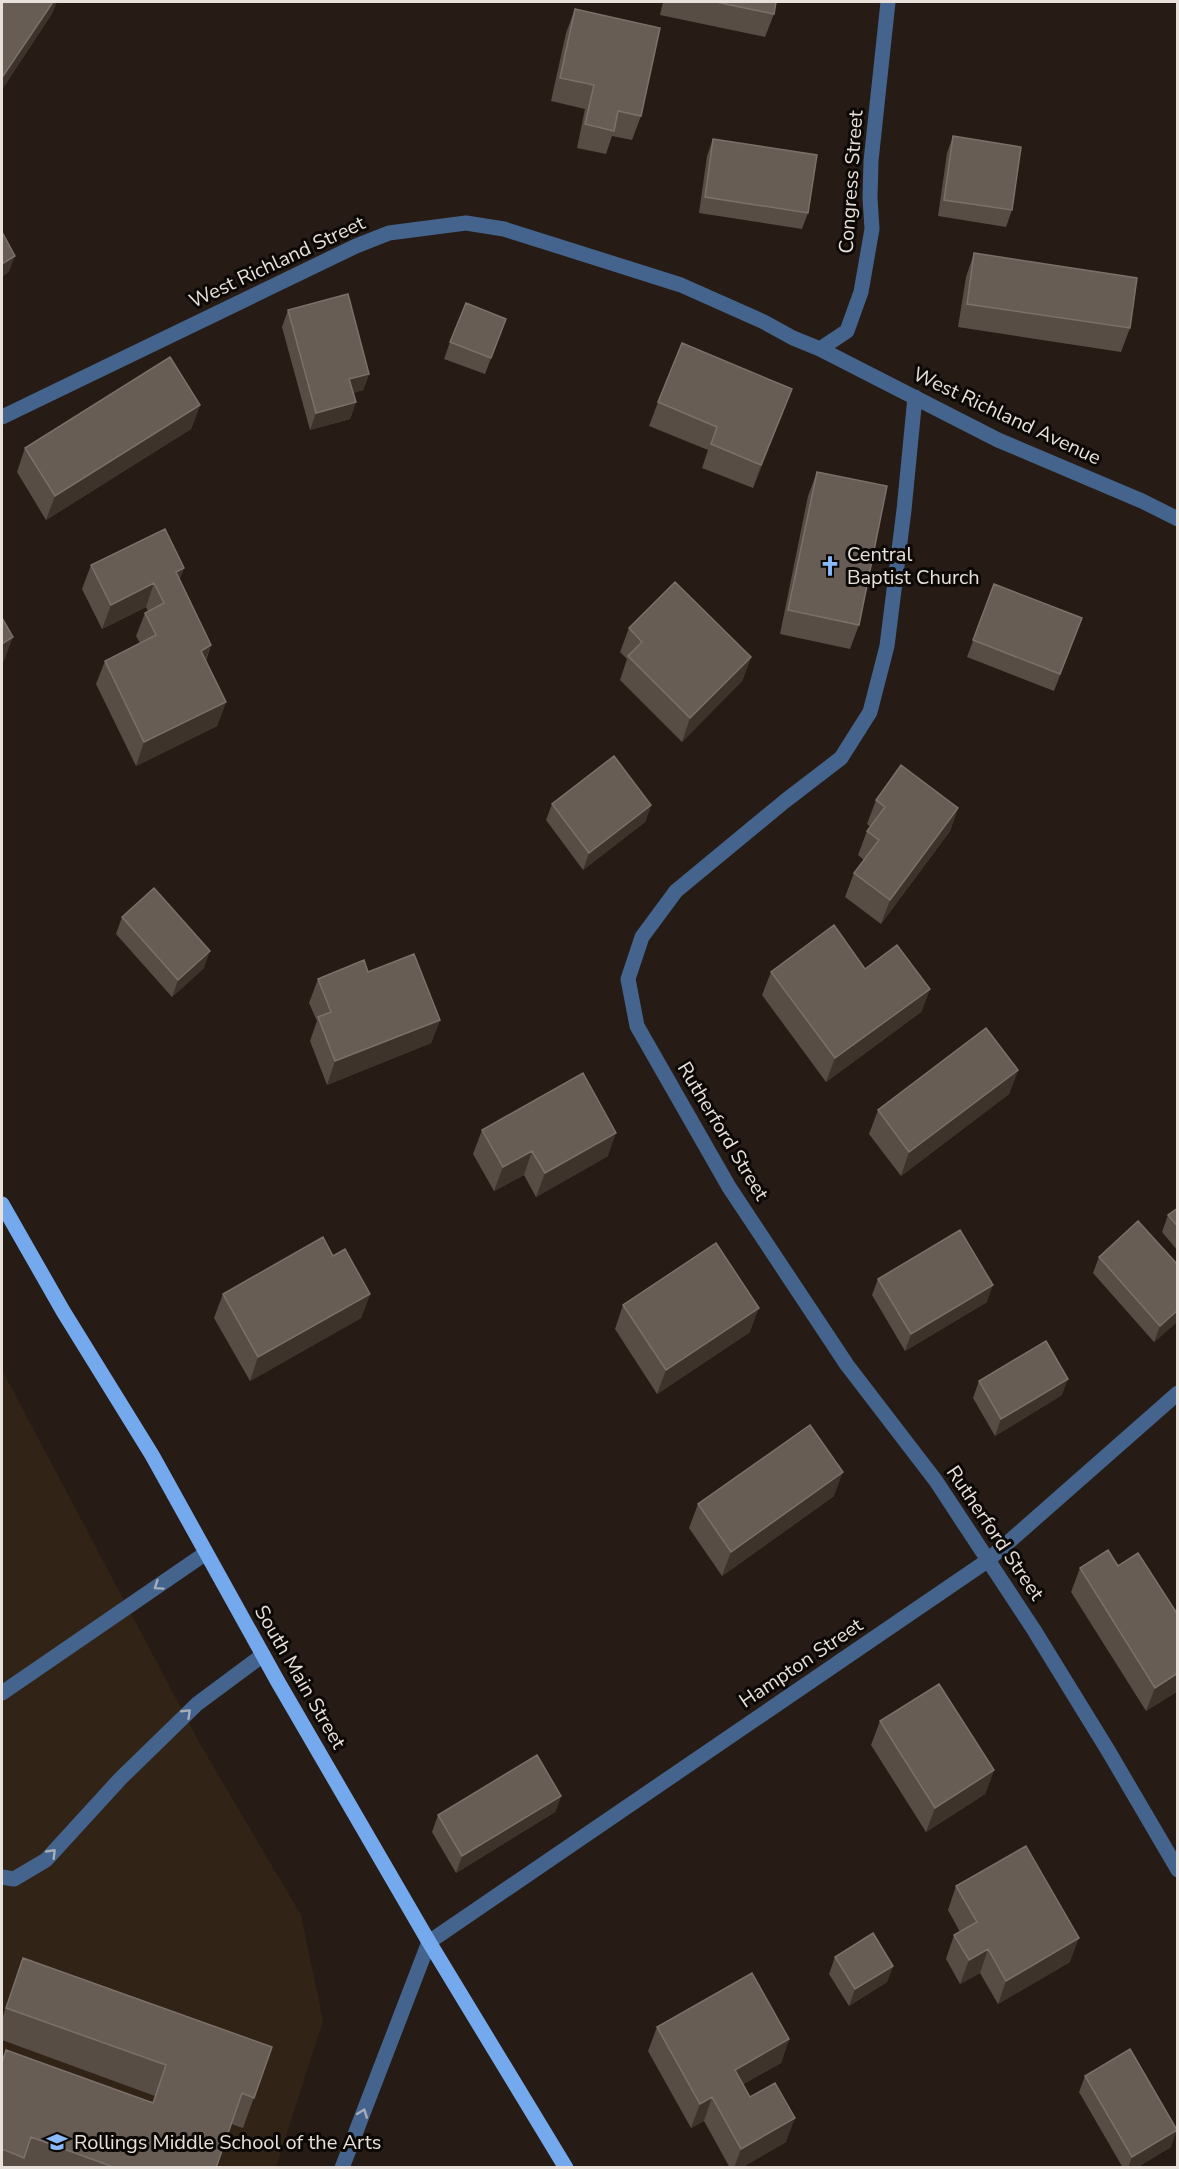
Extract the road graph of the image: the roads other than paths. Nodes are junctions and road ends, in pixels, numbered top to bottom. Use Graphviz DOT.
graph roads {
  1 [pos="888,2"];
  2 [pos="820,349"];
  3 [pos="915,397"];
  4 [pos="2,417"];
  5 [pos="1178,519"];
  6 [pos="2,1204"];
  7 [pos="1178,1393"];
  8 [pos="206,1553"];
  9 [pos="987,1561"];
  10 [pos="263,1655"];
  11 [pos="2,1693"];
  12 [pos="1178,1870"];
  13 [pos="2,1877"];
  14 [pos="429,1942"];
  15 [pos="342,2168"];
  16 [pos="566,2168"];
  1 -- 2 [label="street, Congress Street"];
  2 -- 3 [label="street, West Richland Avenue"];
  2 -- 4 [label="street, West Richland Street"];
  3 -- 5 [label="street, West Richland Avenue"];
  3 -- 9 [label="street, Rutherford Street"];
  6 -- 8 [label="main road, South Main Street"];
  7 -- 9 [label="street, Hampton Street"];
  8 -- 10 [label="main road, South Main Street"];
  8 -- 11 [label="street, one-way"];
  9 -- 12 [label="street, Rutherford Street"];
  9 -- 14 [label="street, Hampton Street"];
  13 -- 10 [label="street, one-way"];
  10 -- 14 [label="main road, South Main Street"];
  15 -- 14 [label="street, one-way"];
  14 -- 16 [label="main road, South Main Street"];
}
